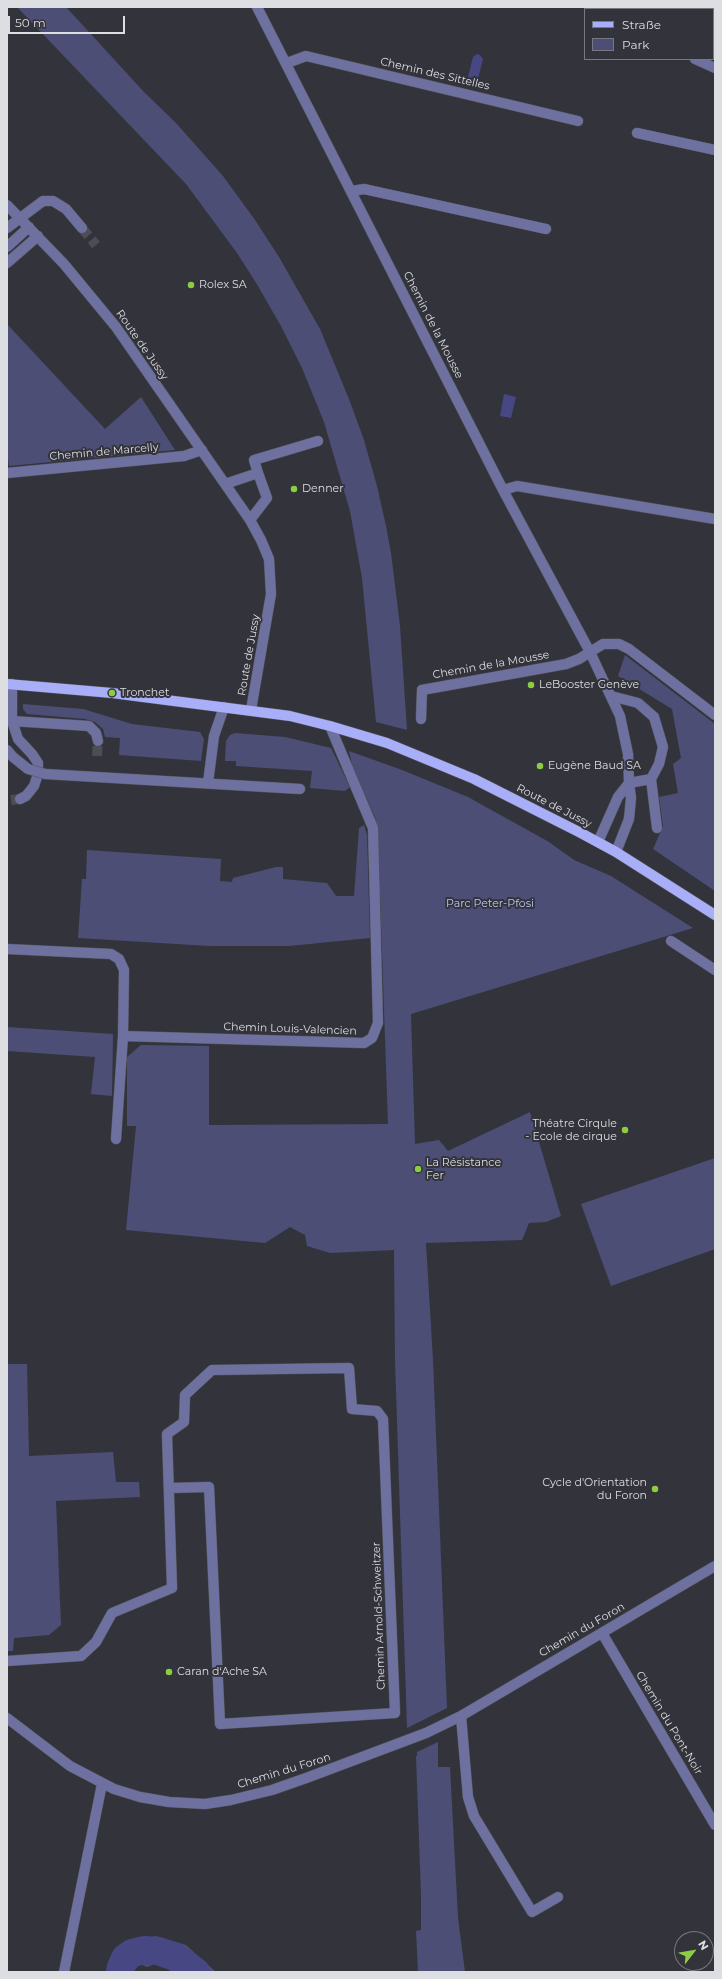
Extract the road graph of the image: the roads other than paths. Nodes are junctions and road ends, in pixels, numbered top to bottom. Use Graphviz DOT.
graph roads {
  1 [pos="257,7"];
  2 [pos="697,60"];
  3 [pos="287,63"];
  4 [pos="715,68"];
  5 [pos="578,121"];
  6 [pos="638,133"];
  7 [pos="715,150"];
  8 [pos="352,191"];
  9 [pos="7,205"];
  10 [pos="20,217"];
  11 [pos="29,227"];
  12 [pos="7,228"];
  13 [pos="82,228"];
  14 [pos="546,229"];
  15 [pos="38,236"];
  16 [pos="7,247"];
  17 [pos="7,263"];
  18 [pos="318,441"];
  19 [pos="202,450"];
  20 [pos="7,473"];
  21 [pos="258,473"];
  22 [pos="225,484"];
  23 [pos="503,490"];
  24 [pos="715,519"];
  25 [pos="250,520"];
  26 [pos="590,652"];
  27 [pos="9,684"];
  28 [pos="611,696"];
  29 [pos="224,707"];
  30 [pos="251,710"];
  31 [pos="715,715"];
  32 [pos="421,719"];
  33 [pos="12,721"];
  34 [pos="330,726"];
  35 [pos="98,741"];
  36 [pos="10,754"];
  37 [pos="651,779"];
  38 [pos="208,783"];
  39 [pos="628,783"];
  40 [pos="300,790"];
  41 [pos="20,799"];
  42 [pos="657,828"];
  43 [pos="598,842"];
  44 [pos="616,852"];
  45 [pos="715,915"];
  46 [pos="671,941"];
  47 [pos="7,949"];
  48 [pos="715,970"];
  49 [pos="123,1036"];
  50 [pos="116,1139"];
  51 [pos="169,1488"];
  52 [pos="715,1566"];
  53 [pos="602,1632"];
  54 [pos="7,1661"];
  55 [pos="461,1716"];
  56 [pos="7,1718"];
  57 [pos="102,1784"];
  58 [pos="715,1825"];
  59 [pos="558,1897"];
  60 [pos="64,1972"];
  1 -- 3 [label="street, Chemin de la Mousse"];
  2 -- 4 [label="street"];
  3 -- 5 [label="street, Chemin des Sittelles"];
  3 -- 8 [label="street, Chemin de la Mousse"];
  6 -- 7 [label="street"];
  8 -- 14 [label="street"];
  8 -- 23 [label="street, Chemin de la Mousse"];
  9 -- 10 [label="street, Route de Jussy"];
  10 -- 11 [label="street, Route de Jussy"];
  10 -- 12 [label="street"];
  10 -- 13 [label="street"];
  11 -- 15 [label="street, Route de Jussy"];
  11 -- 16 [label="street"];
  15 -- 17 [label="street"];
  15 -- 19 [label="street, Route de Jussy"];
  18 -- 21 [label="street"];
  19 -- 20 [label="street, Chemin de Marcelly"];
  19 -- 22 [label="street, Route de Jussy"];
  21 -- 22 [label="street"];
  21 -- 25 [label="street"];
  22 -- 25 [label="street, Route de Jussy"];
  23 -- 24 [label="street"];
  23 -- 26 [label="street, Chemin de la Mousse"];
  25 -- 30 [label="street, Route de Jussy"];
  26 -- 28 [label="street, Chemin de la Mousse"];
  26 -- 31 [label="street, Chemin de la Mousse"];
  26 -- 32 [label="street, Chemin de la Mousse"];
  27 -- 29 [label="main road"];
  27 -- 33 [label="street"];
  28 -- 37 [label="street"];
  28 -- 39 [label="street, Chemin de la Mousse"];
  29 -- 30 [label="main road"];
  29 -- 38 [label="street"];
  30 -- 34 [label="main road, Route de Jussy"];
  33 -- 35 [label="street"];
  33 -- 41 [label="street"];
  34 -- 43 [label="main road, Route de Jussy"];
  34 -- 49 [label="street, Chemin Louis-Valencien"];
  36 -- 38 [label="street, bridge"];
  37 -- 39 [label="street"];
  37 -- 42 [label="street"];
  38 -- 40 [label="street"];
  39 -- 43 [label="street"];
  39 -- 44 [label="street, Chemin de la Mousse"];
  43 -- 44 [label="main road, Route de Jussy"];
  44 -- 45 [label="main road, Route de Jussy"];
  46 -- 48 [label="street"];
  47 -- 49 [label="street"];
  49 -- 50 [label="street"];
  51 -- 51 [label="street, Chemin Arnold-Schweitzer"];
  51 -- 54 [label="street, Chemin Arnold-Schweitzer"];
  52 -- 53 [label="street, Chemin du Foron"];
  53 -- 55 [label="street, Chemin du Foron"];
  53 -- 58 [label="street, Chemin du Pont-Noir"];
  55 -- 57 [label="street, Chemin du Foron"];
  55 -- 59 [label="street"];
  56 -- 57 [label="street, Chemin du Foron"];
  57 -- 60 [label="street"];
}
